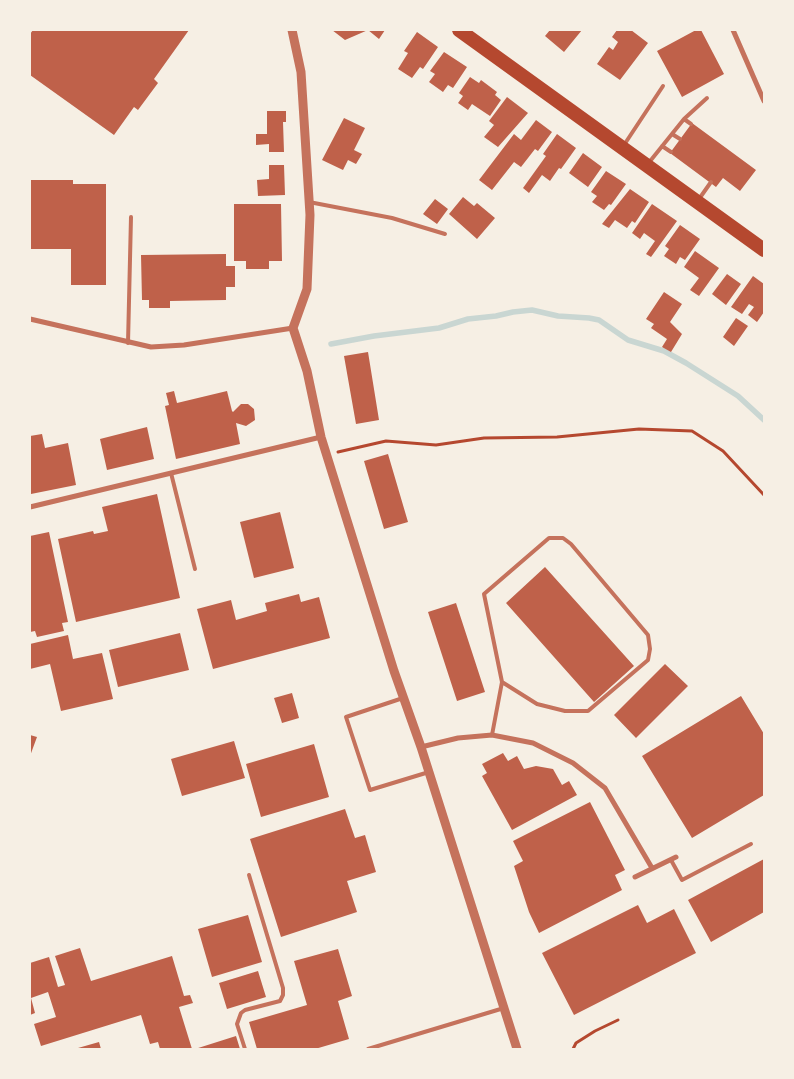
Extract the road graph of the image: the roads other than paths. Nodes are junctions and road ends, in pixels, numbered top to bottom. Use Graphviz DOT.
graph roads {
  1 [pos="292,30"];
  2 [pos="459,30"];
  3 [pos="733,30"];
  4 [pos="663,86"];
  5 [pos="707,98"];
  6 [pos="764,101"];
  7 [pos="684,119"];
  8 [pos="691,124"];
  9 [pos="672,134"];
  10 [pos="680,139"];
  11 [pos="662,146"];
  12 [pos="622,147"];
  13 [pos="670,152"];
  14 [pos="644,163"];
  15 [pos="710,182"];
  16 [pos="698,200"];
  17 [pos="309,202"];
  18 [pos="131,217"];
  19 [pos="445,234"];
  20 [pos="764,250"];
  21 [pos="30,319"];
  22 [pos="293,328"];
  23 [pos="128,343"];
  24 [pos="321,437"];
  25 [pos="171,473"];
  26 [pos="30,507"];
  27 [pos="195,569"];
  28 [pos="502,682"];
  29 [pos="403,698"];
  30 [pos="492,735"];
  31 [pos="421,747"];
  32 [pos="428,772"];
  33 [pos="751,844"];
  34 [pos="673,859"];
  35 [pos="652,868"];
  36 [pos="249,875"];
  37 [pos="635,877"];
  38 [pos="504,1008"];
  39 [pos="375,1048"];
  40 [pos="245,1049"];
  41 [pos="368,1049"];
  42 [pos="517,1049"];
  1 -- 17 [label="street"];
  2 -- 12 [label="highway"];
  3 -- 6 [label="street"];
  4 -- 12 [label="lane"];
  5 -- 7 [label="lane"];
  7 -- 8 [label="lane"];
  7 -- 9 [label="lane"];
  9 -- 10 [label="lane"];
  9 -- 11 [label="lane"];
  11 -- 13 [label="lane"];
  11 -- 14 [label="lane"];
  12 -- 14 [label="highway"];
  14 -- 16 [label="highway"];
  15 -- 16 [label="lane"];
  16 -- 20 [label="highway"];
  17 -- 19 [label="lane"];
  17 -- 22 [label="street"];
  18 -- 23 [label="lane"];
  21 -- 23 [label="street"];
  22 -- 23 [label="street"];
  22 -- 24 [label="street"];
  24 -- 25 [label="street"];
  24 -- 29 [label="street"];
  25 -- 26 [label="street"];
  25 -- 27 [label="lane"];
  28 -- 28 [label="lane"];
  28 -- 30 [label="lane"];
  29 -- 31 [label="street"];
  29 -- 32 [label="lane"];
  30 -- 31 [label="street"];
  30 -- 35 [label="street"];
  31 -- 32 [label="street"];
  32 -- 38 [label="street"];
  33 -- 34 [label="lane"];
  34 -- 35 [label="street"];
  35 -- 37 [label="street"];
  36 -- 40 [label="lane"];
  38 -- 39 [label="lane"];
  38 -- 42 [label="street"];
  39 -- 41 [label="lane"];
}
